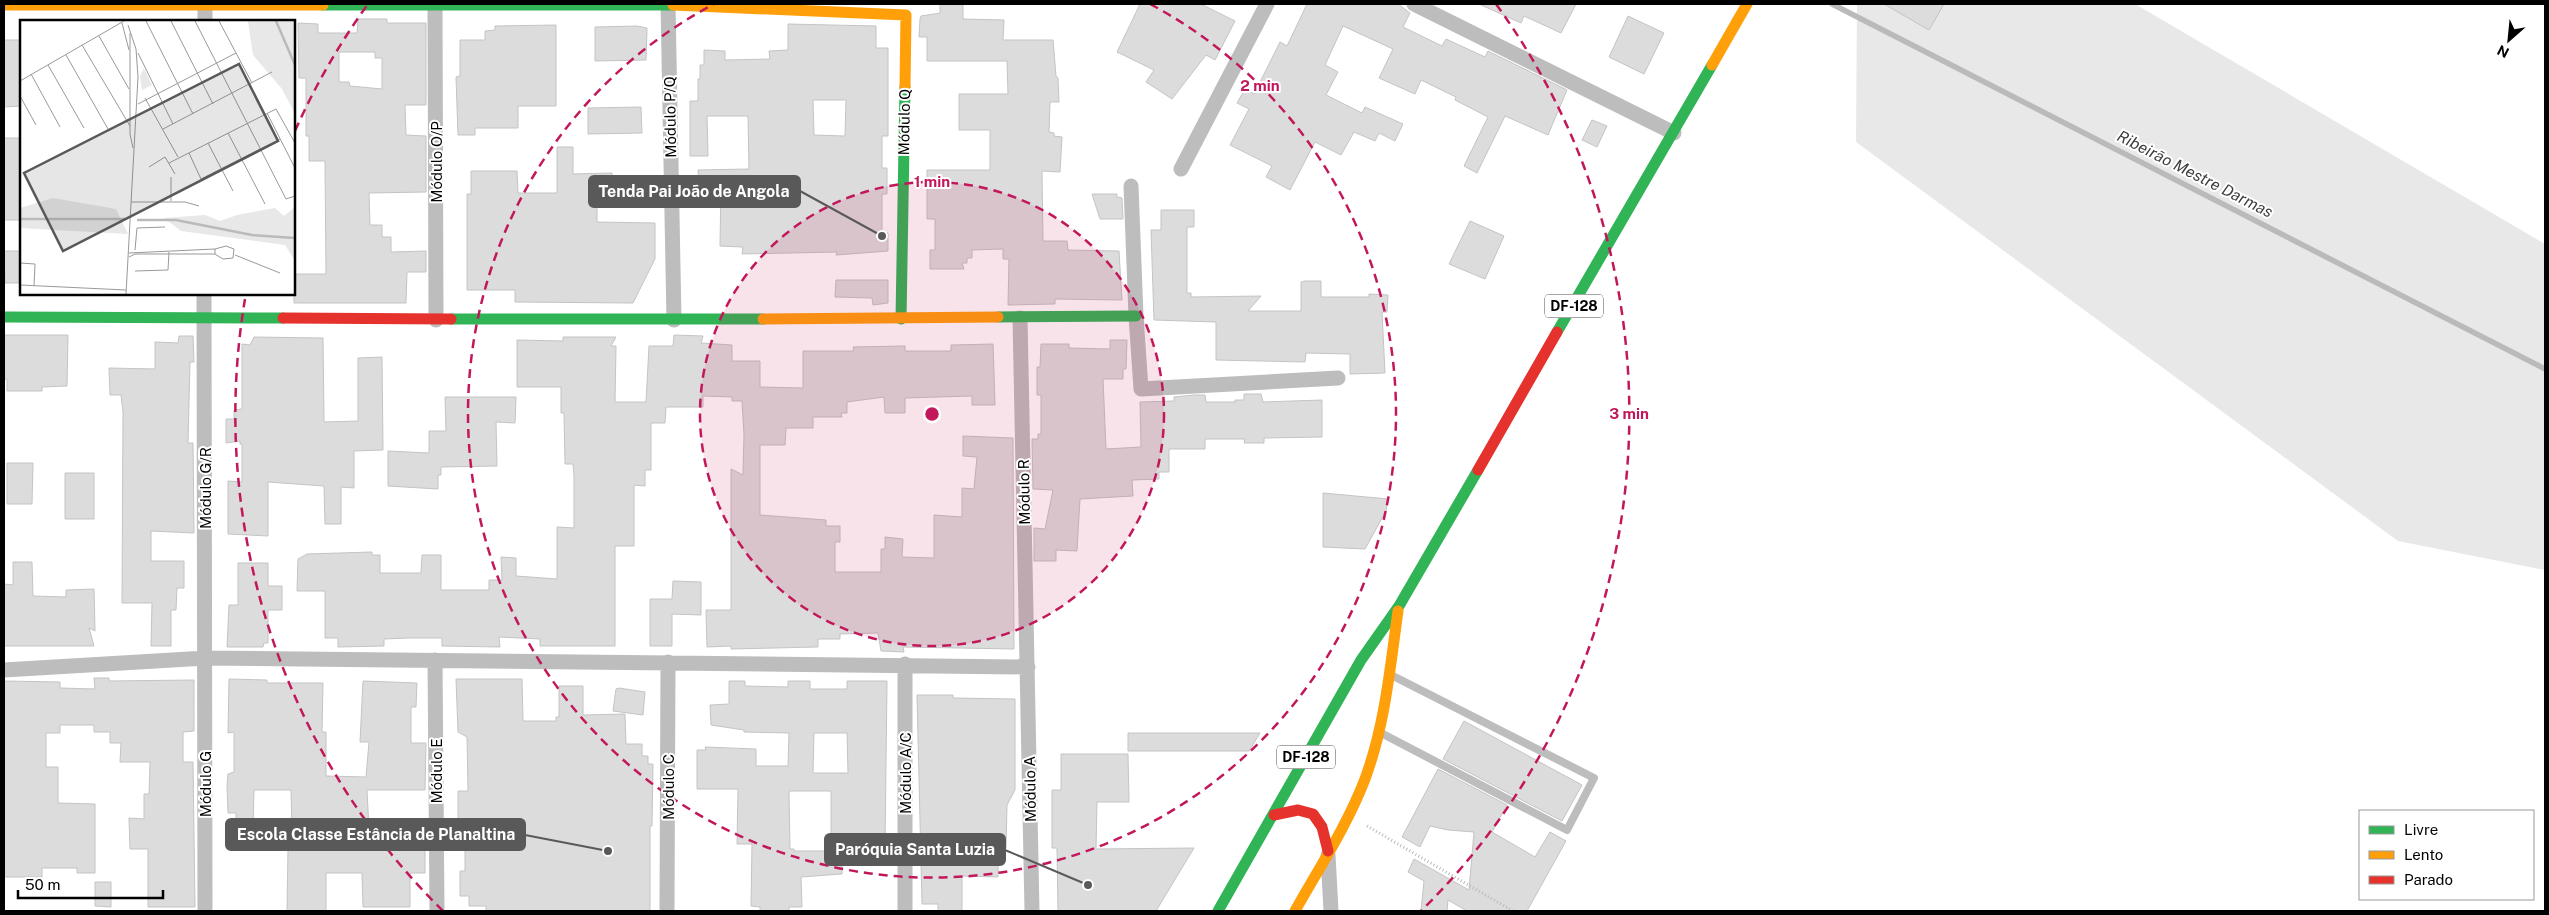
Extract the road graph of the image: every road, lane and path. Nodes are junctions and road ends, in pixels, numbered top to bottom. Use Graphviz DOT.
graph roads {
  1 [pos="4,4"];
  2 [pos="205,4"];
  3 [pos="435,4"];
  4 [pos="668,4"];
  5 [pos="1267,4"];
  6 [pos="1414,4"];
  7 [pos="1747,4"];
  8 [pos="204,20"];
  9 [pos="1674,133"];
  10 [pos="1181,169"];
  11 [pos="1130,186"];
  12 [pos="204,295"];
  13 [pos="1136,316"];
  14 [pos="4,317"];
  15 [pos="1020,318"];
  16 [pos="204,319"];
  17 [pos="901,319"];
  18 [pos="436,320"];
  19 [pos="674,320"];
  20 [pos="1338,378"];
  21 [pos="1399,606"];
  22 [pos="206,658"];
  23 [pos="435,660"];
  24 [pos="668,662"];
  25 [pos="905,664"];
  26 [pos="1028,667"];
  27 [pos="4,670"];
  28 [pos="1389,674"];
  29 [pos="1379,732"];
  30 [pos="1274,815"];
  31 [pos="1347,815"];
  32 [pos="1328,851"];
  33 [pos="205,911"];
  34 [pos="437,911"];
  35 [pos="667,911"];
  36 [pos="905,911"];
  37 [pos="1032,911"];
  38 [pos="1218,911"];
  39 [pos="1295,911"];
  40 [pos="1331,911"];
  41 [pos="1513,911"];
  1 -- 2 [label="street"];
  2 -- 3 [label="street"];
  2 -- 8 [label="street"];
  3 -- 4 [label="street"];
  3 -- 18 [label="street, Módulo O/P"];
  4 -- 17 [label="street, Módulo Q"];
  4 -- 19 [label="street, Módulo P/Q"];
  5 -- 10 [label="street"];
  6 -- 9 [label="street"];
  7 -- 9 [label="street, DF-128 / DF-128"];
  9 -- 21 [label="street, DF-128 / DF-128"];
  11 -- 13 [label="street"];
  12 -- 16 [label="street, Módulo G/R"];
  13 -- 15 [label="street"];
  13 -- 20 [label="street"];
  14 -- 16 [label="street"];
  15 -- 17 [label="street"];
  15 -- 26 [label="street, Módulo R"];
  16 -- 18 [label="street"];
  16 -- 22 [label="street, Módulo G/R"];
  17 -- 19 [label="street"];
  18 -- 19 [label="street"];
  21 -- 28 [label="street, DF-128 / DF-128"];
  21 -- 30 [label="street, DF-128 / DF-128"];
  22 -- 23 [label="street"];
  22 -- 27 [label="street"];
  22 -- 33 [label="street, Módulo G"];
  23 -- 24 [label="street"];
  23 -- 34 [label="street, Módulo E"];
  24 -- 25 [label="street"];
  24 -- 35 [label="street, Módulo C"];
  25 -- 26 [label="street"];
  25 -- 36 [label="street, Módulo A/C"];
  26 -- 37 [label="street, Módulo A"];
  28 -- 29 [label="street, DF-128 / DF-128"];
  28 -- 29 [label="lane"];
  29 -- 31 [label="street, DF-128 / DF-128"];
  30 -- 32 [label="street"];
  30 -- 38 [label="street, DF-128 / DF-128"];
  31 -- 32 [label="street, DF-128 / DF-128"];
  31 -- 41 [label="path"];
  32 -- 39 [label="street, DF-128 / DF-128"];
  32 -- 40 [label="street"];
}
